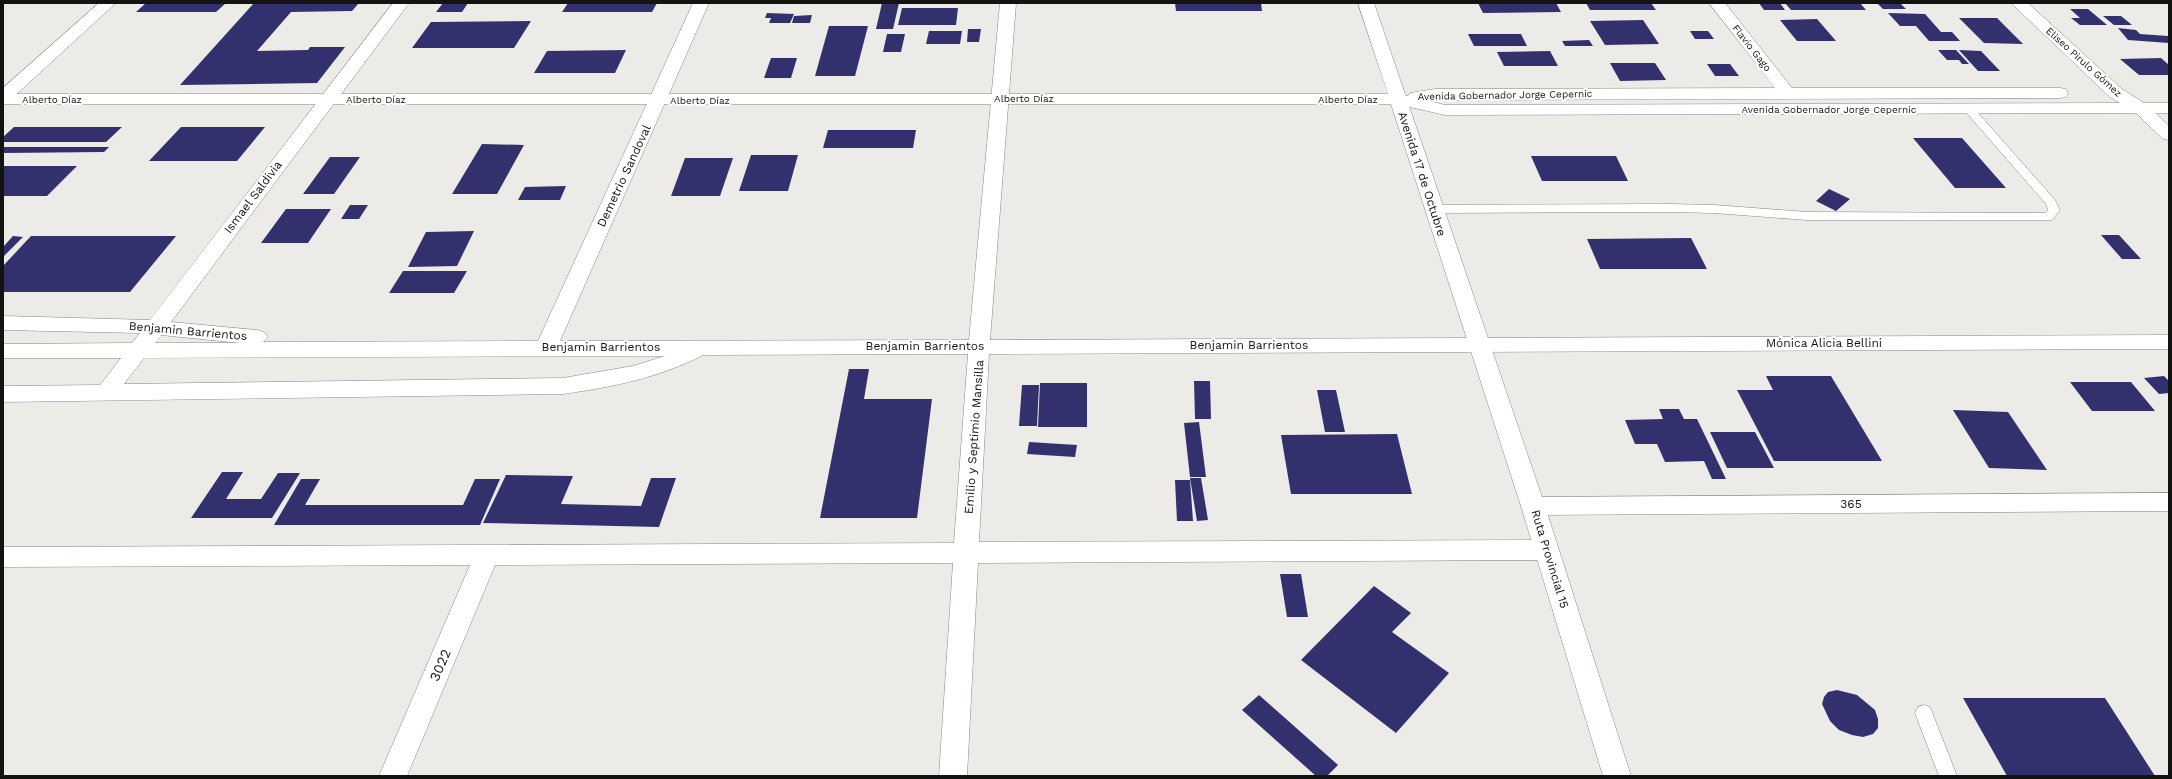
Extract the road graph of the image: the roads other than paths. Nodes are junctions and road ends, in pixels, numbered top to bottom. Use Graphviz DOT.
graph roads {
  1 [pos="108,3"];
  2 [pos="402,3"];
  3 [pos="701,3"];
  4 [pos="1008,3"];
  5 [pos="1366,3"];
  6 [pos="1717,3"];
  7 [pos="2019,3"];
  8 [pos="1787,93"];
  9 [pos="2116,93"];
  10 [pos="2169,93"];
  11 [pos="3,98"];
  12 [pos="998,98"];
  13 [pos="328,99"];
  14 [pos="1398,99"];
  15 [pos="658,100"];
  16 [pos="1968,108"];
  17 [pos="2140,108"];
  18 [pos="2169,108"];
  19 [pos="2169,135"];
  20 [pos="1434,209"];
  21 [pos="3,323"];
  22 [pos="155,327"];
  23 [pos="2169,342"];
  24 [pos="1478,344"];
  25 [pos="980,346"];
  26 [pos="703,347"];
  27 [pos="372,348"];
  28 [pos="546,348"];
  29 [pos="137,350"];
  30 [pos="3,351"];
  31 [pos="106,392"];
  32 [pos="3,394"];
  33 [pos="2169,502"];
  34 [pos="1533,506"];
  35 [pos="1546,550"];
  36 [pos="966,553"];
  37 [pos="486,555"];
  38 [pos="3,557"];
  39 [pos="1924,713"];
  40 [pos="393,776"];
  41 [pos="953,776"];
  42 [pos="1617,776"];
  43 [pos="1948,776"];
  1 -- 11 [label="street"];
  2 -- 13 [label="street, Ismael Saldivia"];
  3 -- 15 [label="street, Demetrio Sandoval"];
  4 -- 12 [label="street, Emilio y Septimio Mansilla"];
  5 -- 14 [label="street, Avenida 17 de Octubre"];
  6 -- 8 [label="street, Flavio Gago"];
  7 -- 9 [label="street, Eliseo Pirulo Gómez"];
  8 -- 9 [label="street, Avenida Gobernador Jorge Cepernic"];
  8 -- 14 [label="street, Avenida Gobernador Jorge Cepernic"];
  9 -- 10 [label="street, Avenida Gobernador Jorge Cepernic"];
  9 -- 17 [label="street, Eliseo Pirulo Gómez"];
  11 -- 13 [label="street, Alberto Díaz"];
  12 -- 14 [label="street, Alberto Díaz"];
  12 -- 15 [label="street, Alberto Díaz"];
  12 -- 25 [label="street, Emilio y Septimio Mansilla"];
  13 -- 15 [label="street, Alberto Díaz"];
  13 -- 22 [label="street, Ismael Saldivia"];
  14 -- 16 [label="street, Avenida Gobernador Jorge Cepernic"];
  14 -- 20 [label="street, Avenida 17 de Octubre"];
  15 -- 28 [label="street, Demetrio Sandoval"];
  16 -- 17 [label="street, Avenida Gobernador Jorge Cepernic"];
  16 -- 20 [label="lane"];
  17 -- 18 [label="street, Avenida Gobernador Jorge Cepernic"];
  17 -- 19 [label="street, Eliseo Pirulo Gómez"];
  20 -- 24 [label="street, Avenida 17 de Octubre"];
  21 -- 22 [label="street, Benjamin Barrientos"];
  22 -- 27 [label="street, Benjamin Barrientos"];
  22 -- 29 [label="street, Ismael Saldivia"];
  23 -- 24 [label="street, Mónica Alicia Bellini"];
  24 -- 25 [label="street, Benjamin Barrientos"];
  24 -- 34 [label="street, Ruta Provincial 15"];
  25 -- 26 [label="street, Benjamin Barrientos"];
  25 -- 36 [label="street, Emilio y Septimio Mansilla"];
  26 -- 28 [label="street, Benjamin Barrientos"];
  26 -- 31 [label="street"];
  27 -- 28 [label="street, Benjamin Barrientos"];
  27 -- 29 [label="street, Benjamin Barrientos"];
  29 -- 30 [label="street, Benjamin Barrientos"];
  29 -- 31 [label="street, Ismael Saldivia"];
  31 -- 32 [label="street"];
  33 -- 34 [label="street, 365"];
  34 -- 35 [label="street, Ruta Provincial 15"];
  35 -- 36 [label="street"];
  35 -- 42 [label="street, Ruta Provincial 15"];
  36 -- 37 [label="street"];
  36 -- 41 [label="street, Emilio y Septimio Mansilla"];
  37 -- 38 [label="street"];
  37 -- 40 [label="street, 3022"];
  39 -- 43 [label="lane"];
}
